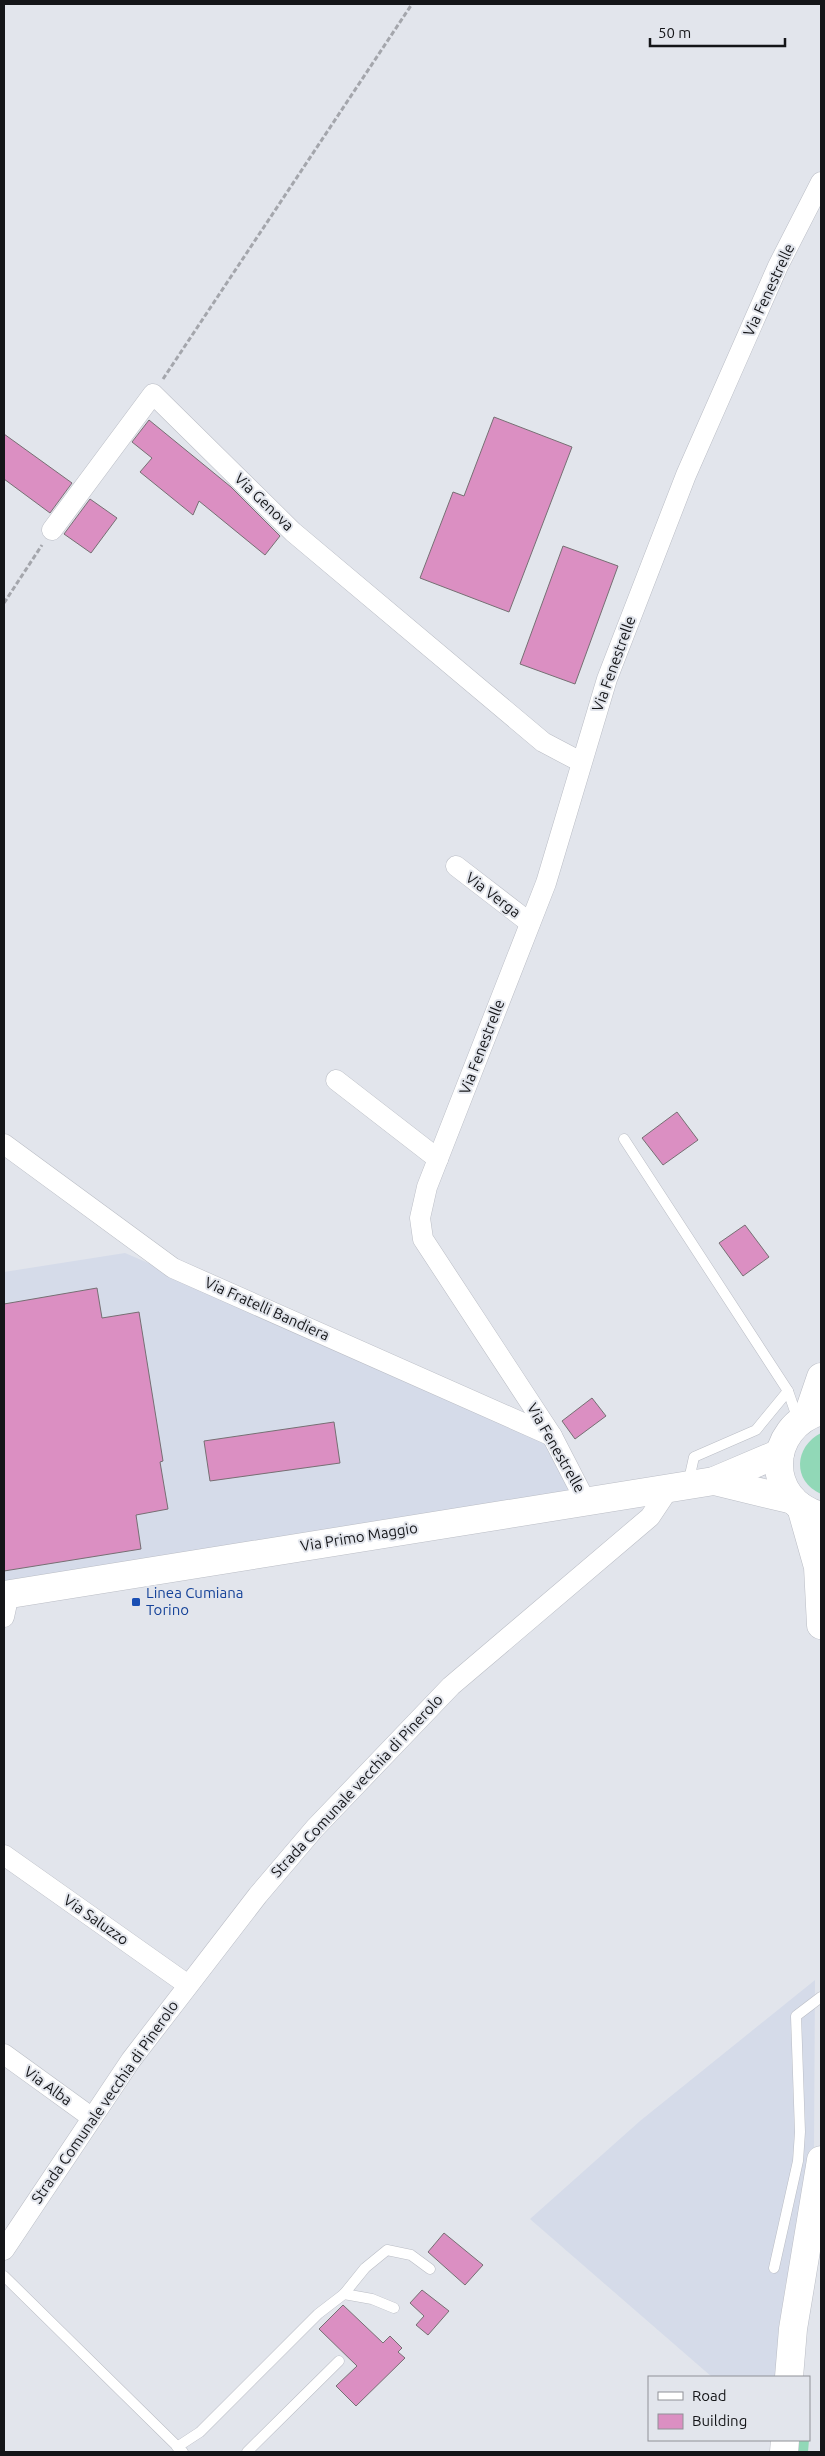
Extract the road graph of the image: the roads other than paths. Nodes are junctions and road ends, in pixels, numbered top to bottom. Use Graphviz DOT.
graph roads {
  1 [pos="821,182"];
  2 [pos="52,530"];
  3 [pos="581,762"];
  4 [pos="456,866"];
  5 [pos="530,923"];
  6 [pos="336,1080"];
  7 [pos="624,1139"];
  8 [pos="4,1144"];
  9 [pos="438,1159"];
  10 [pos="821,1377"];
  11 [pos="788,1391"];
  12 [pos="809,1416"];
  13 [pos="552,1436"];
  14 [pos="780,1452"];
  15 [pos="691,1484"];
  16 [pos="585,1500"];
  17 [pos="805,1507"];
  18 [pos="5,1602"];
  19 [pos="821,1625"];
  20 [pos="4,1855"];
  21 [pos="188,1985"];
  22 [pos="821,1997"];
  23 [pos="4,2054"];
  24 [pos="92,2118"];
  25 [pos="821,2160"];
  26 [pos="4,2250"];
  27 [pos="774,2268"];
  28 [pos="430,2269"];
  29 [pos="4,2276"];
  30 [pos="344,2294"];
  31 [pos="394,2308"];
  32 [pos="339,2361"];
  33 [pos="790,2376"];
  34 [pos="180,2449"];
  35 [pos="247,2452"];
  1 -- 3 [label="street, Via Fenestrelle"];
  2 -- 3 [label="street, Via Genova"];
  3 -- 5 [label="street, Via Fenestrelle"];
  4 -- 5 [label="street, Via Verga"];
  5 -- 9 [label="street, Via Fenestrelle"];
  6 -- 9 [label="street"];
  7 -- 11 [label="lane"];
  8 -- 13 [label="street, Via Fratelli Bandiera"];
  9 -- 13 [label="street, Via Fenestrelle"];
  10 -- 12 [label="main road"];
  11 -- 12 [label="lane"];
  11 -- 15 [label="lane"];
  12 -- 14 [label="main road"];
  13 -- 16 [label="street, Via Fenestrelle"];
  14 -- 15 [label="main road, Via Primo Maggio"];
  14 -- 17 [label="main road"];
  15 -- 16 [label="main road, Via Primo Maggio"];
  15 -- 17 [label="main road, Via Primo Maggio"];
  15 -- 21 [label="street, Strada Comunale vecchia di Pinerolo"];
  16 -- 18 [label="main road, Via Primo Maggio"];
  17 -- 19 [label="main road"];
  20 -- 21 [label="street, Via Saluzzo"];
  21 -- 24 [label="street, Strada Comunale vecchia di Pinerolo"];
  22 -- 27 [label="lane"];
  23 -- 24 [label="street, Via Alba"];
  24 -- 26 [label="street, Strada Comunale vecchia di Pinerolo"];
  25 -- 33 [label="main road"];
  28 -- 30 [label="lane"];
  29 -- 34 [label="lane"];
  30 -- 31 [label="lane"];
  30 -- 34 [label="lane"];
  32 -- 35 [label="lane"];
}
